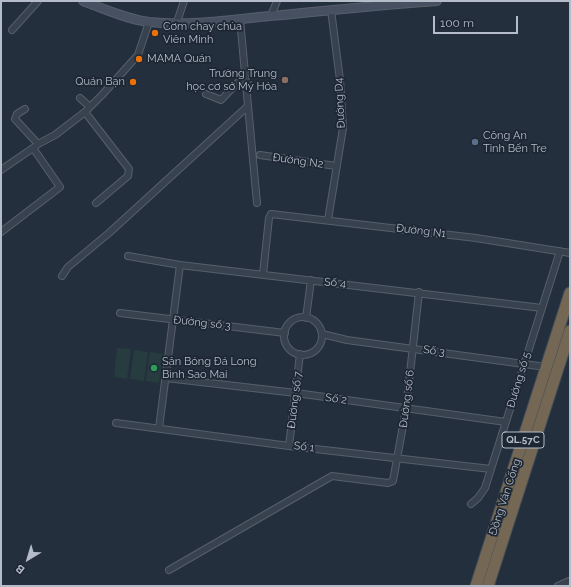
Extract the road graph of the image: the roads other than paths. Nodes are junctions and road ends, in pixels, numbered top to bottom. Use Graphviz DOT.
graph roads {
  1 [pos="38,1"];
  2 [pos="184,1"];
  3 [pos="277,1"];
  4 [pos="437,1"];
  5 [pos="87,2"];
  6 [pos="406,2"];
  7 [pos="331,10"];
  8 [pos="271,16"];
  9 [pos="240,19"];
  10 [pos="149,22"];
  11 [pos="177,22"];
  12 [pos="12,30"];
  13 [pos="246,74"];
  14 [pos="206,94"];
  15 [pos="80,98"];
  16 [pos="248,106"];
  17 [pos="90,107"];
  18 [pos="25,109"];
  19 [pos="84,112"];
  20 [pos="36,146"];
  21 [pos="260,155"];
  22 [pos="336,166"];
  23 [pos="1,170"];
  24 [pos="96,203"];
  25 [pos="257,203"];
  26 [pos="328,220"];
  27 [pos="1,232"];
  28 [pos="560,251"];
  29 [pos="570,253"];
  30 [pos="128,256"];
  31 [pos="180,264"];
  32 [pos="263,274"];
  33 [pos="62,276"];
  34 [pos="311,280"];
  35 [pos="419,292"];
  36 [pos="570,294"];
  37 [pos="542,308"];
  38 [pos="120,313"];
  39 [pos="306,318"];
  40 [pos="173,320"];
  41 [pos="570,331"];
  42 [pos="285,333"];
  43 [pos="322,334"];
  44 [pos="413,348"];
  45 [pos="300,354"];
  46 [pos="523,364"];
  47 [pos="546,367"];
  48 [pos="166,378"];
  49 [pos="296,393"];
  50 [pos="406,409"];
  51 [pos="116,422"];
  52 [pos="506,422"];
  53 [pos="159,428"];
  54 [pos="289,446"];
  55 [pos="398,458"];
  56 [pos="515,463"];
  57 [pos="526,467"];
  58 [pos="491,469"];
  59 [pos="470,504"];
  60 [pos="169,570"];
  61 [pos="569,581"];
  62 [pos="476,586"];
  63 [pos="488,586"];
  64 [pos="558,586"];
  1 -- 12 [label="street"];
  2 -- 11 [label="street"];
  3 -- 8 [label="street"];
  4 -- 6 [label="main road"];
  5 -- 10 [label="main road"];
  6 -- 7 [label="main road"];
  7 -- 8 [label="main road"];
  7 -- 22 [label="street, Đường D4"];
  8 -- 9 [label="main road"];
  9 -- 11 [label="main road"];
  9 -- 13 [label="street"];
  10 -- 11 [label="main road"];
  10 -- 17 [label="street"];
  13 -- 14 [label="street"];
  13 -- 16 [label="street"];
  15 -- 17 [label="street"];
  16 -- 25 [label="street"];
  16 -- 33 [label="street"];
  17 -- 19 [label="street"];
  18 -- 20 [label="street"];
  19 -- 20 [label="street"];
  19 -- 24 [label="street"];
  20 -- 23 [label="street"];
  20 -- 27 [label="street"];
  21 -- 22 [label="street, Đường N2"];
  22 -- 26 [label="street, Đường D4"];
  26 -- 28 [label="street, Đường N1"];
  26 -- 32 [label="street, Đường N1"];
  28 -- 29 [label="street, Đường N1"];
  28 -- 37 [label="street, Đường số 5"];
  30 -- 31 [label="street, Số 4"];
  31 -- 32 [label="street, Số 4"];
  31 -- 40 [label="street"];
  32 -- 34 [label="street, Số 4"];
  34 -- 35 [label="street, Số 4"];
  34 -- 39 [label="street"];
  35 -- 37 [label="street, Số 4"];
  35 -- 44 [label="street, Đường số 6"];
  36 -- 47 [label="highway, Đồng Văn Cống / QL.57C"];
  37 -- 46 [label="street, Đường số 5"];
  38 -- 40 [label="street, Đường số 3"];
  39 -- 42 [label="street"];
  39 -- 43 [label="street"];
  40 -- 42 [label="street, Đường số 3"];
  40 -- 48 [label="street"];
  41 -- 57 [label="highway, Đồng Văn Cống / QL.57C"];
  42 -- 45 [label="street"];
  43 -- 44 [label="street, Số 3"];
  43 -- 45 [label="street"];
  44 -- 46 [label="street, Số 3"];
  44 -- 50 [label="street, Đường số 6"];
  45 -- 49 [label="street, Đường số 7"];
  46 -- 47 [label="street, Số 3"];
  46 -- 52 [label="street, Đường số 5"];
  47 -- 56 [label="highway, Đồng Văn Cống / QL.57C"];
  48 -- 49 [label="street, Số 2"];
  48 -- 53 [label="street"];
  49 -- 50 [label="street, Số 2"];
  49 -- 54 [label="street, Đường số 7"];
  50 -- 52 [label="street, Số 2"];
  50 -- 55 [label="street, Đường số 6"];
  51 -- 53 [label="street, Số 1"];
  52 -- 58 [label="street, Đường số 5"];
  53 -- 54 [label="street, Số 1"];
  54 -- 55 [label="street, Số 1"];
  55 -- 58 [label="street, Số 1"];
  55 -- 60 [label="street, Đường số 6"];
  56 -- 57 [label="highway"];
  56 -- 62 [label="highway, Đồng Văn Cống / QL.57C"];
  57 -- 63 [label="highway, Đồng Văn Cống / QL.57C"];
  58 -- 59 [label="street, Đường số 5"];
  61 -- 64 [label="street"];
}
